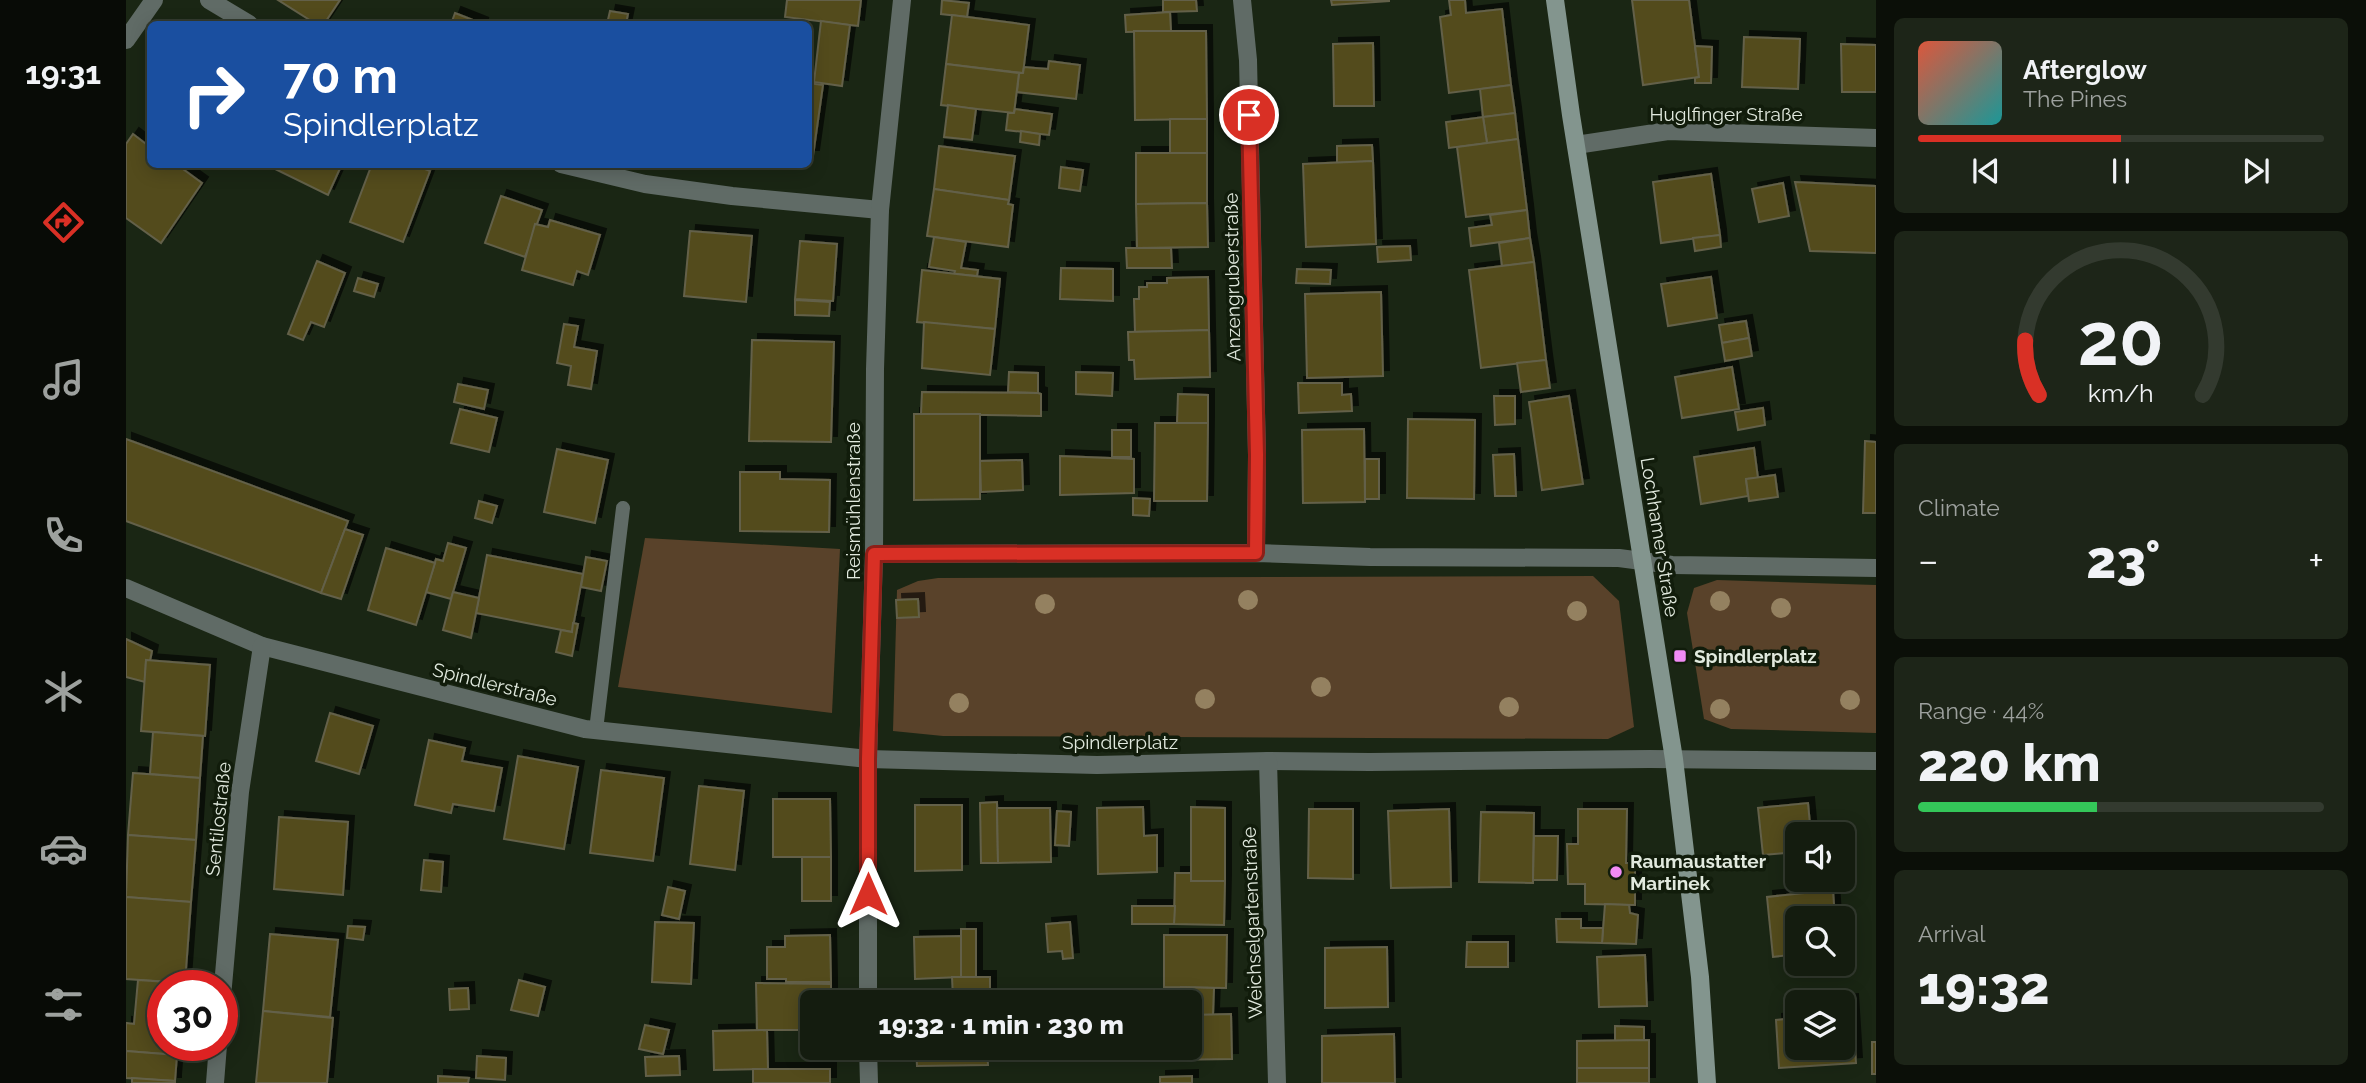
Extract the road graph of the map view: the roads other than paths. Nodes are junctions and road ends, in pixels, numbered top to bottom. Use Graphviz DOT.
graph roads {
  1 [pos="154,0"];
  2 [pos="209,0"];
  3 [pos="902,0"];
  4 [pos="1242,0"];
  5 [pos="1555,0"];
  6 [pos="244,21"];
  7 [pos="126,40"];
  8 [pos="1876,138"];
  9 [pos="1576,145"];
  10 [pos="578,168"];
  11 [pos="880,210"];
  12 [pos="622,508"];
  13 [pos="1256,553"];
  14 [pos="874,554"];
  15 [pos="1643,561"];
  16 [pos="1876,568"];
  17 [pos="126,589"];
  18 [pos="262,646"];
  19 [pos="596,730"];
  20 [pos="868,759"];
  21 [pos="1674,759"];
  22 [pos="1268,761"];
  23 [pos="1876,761"];
  24 [pos="224,970"];
  25 [pos="868,990"];
  26 [pos="869,1060"];
  27 [pos="217,1061"];
  28 [pos="215,1083"];
  29 [pos="869,1083"];
  30 [pos="1277,1083"];
  31 [pos="1707,1083"];
  1 -- 7 [label="street"];
  2 -- 6 [label="street"];
  3 -- 11 [label="street, Reismühlenstraße"];
  4 -- 13 [label="street, Anzengruberstraße"];
  5 -- 9 [label="main road, Lochhamer Straße"];
  8 -- 9 [label="street, Huglfinger Straße"];
  9 -- 15 [label="main road, Lochhamer Straße"];
  10 -- 11 [label="street"];
  11 -- 14 [label="street, Reismühlenstraße"];
  12 -- 19 [label="lane"];
  13 -- 14 [label="street"];
  13 -- 15 [label="street"];
  14 -- 20 [label="street, Reismühlenstraße"];
  15 -- 16 [label="street"];
  15 -- 21 [label="main road, Lochhamer Straße"];
  17 -- 18 [label="street, Spindlerstraße"];
  18 -- 19 [label="street, Spindlerstraße"];
  18 -- 24 [label="street, Sentilostraße"];
  19 -- 20 [label="street, Spindlerstraße"];
  20 -- 22 [label="street, Spindlerplatz"];
  20 -- 25 [label="street, Reismühlenstraße"];
  21 -- 22 [label="street, Spindlerplatz"];
  21 -- 23 [label="street, Spindlerplatz"];
  21 -- 31 [label="main road, Lochhamer Straße"];
  22 -- 30 [label="street, Weichselgartenstraße"];
  26 -- 29 [label="street"];
  27 -- 28 [label="street"];
}
